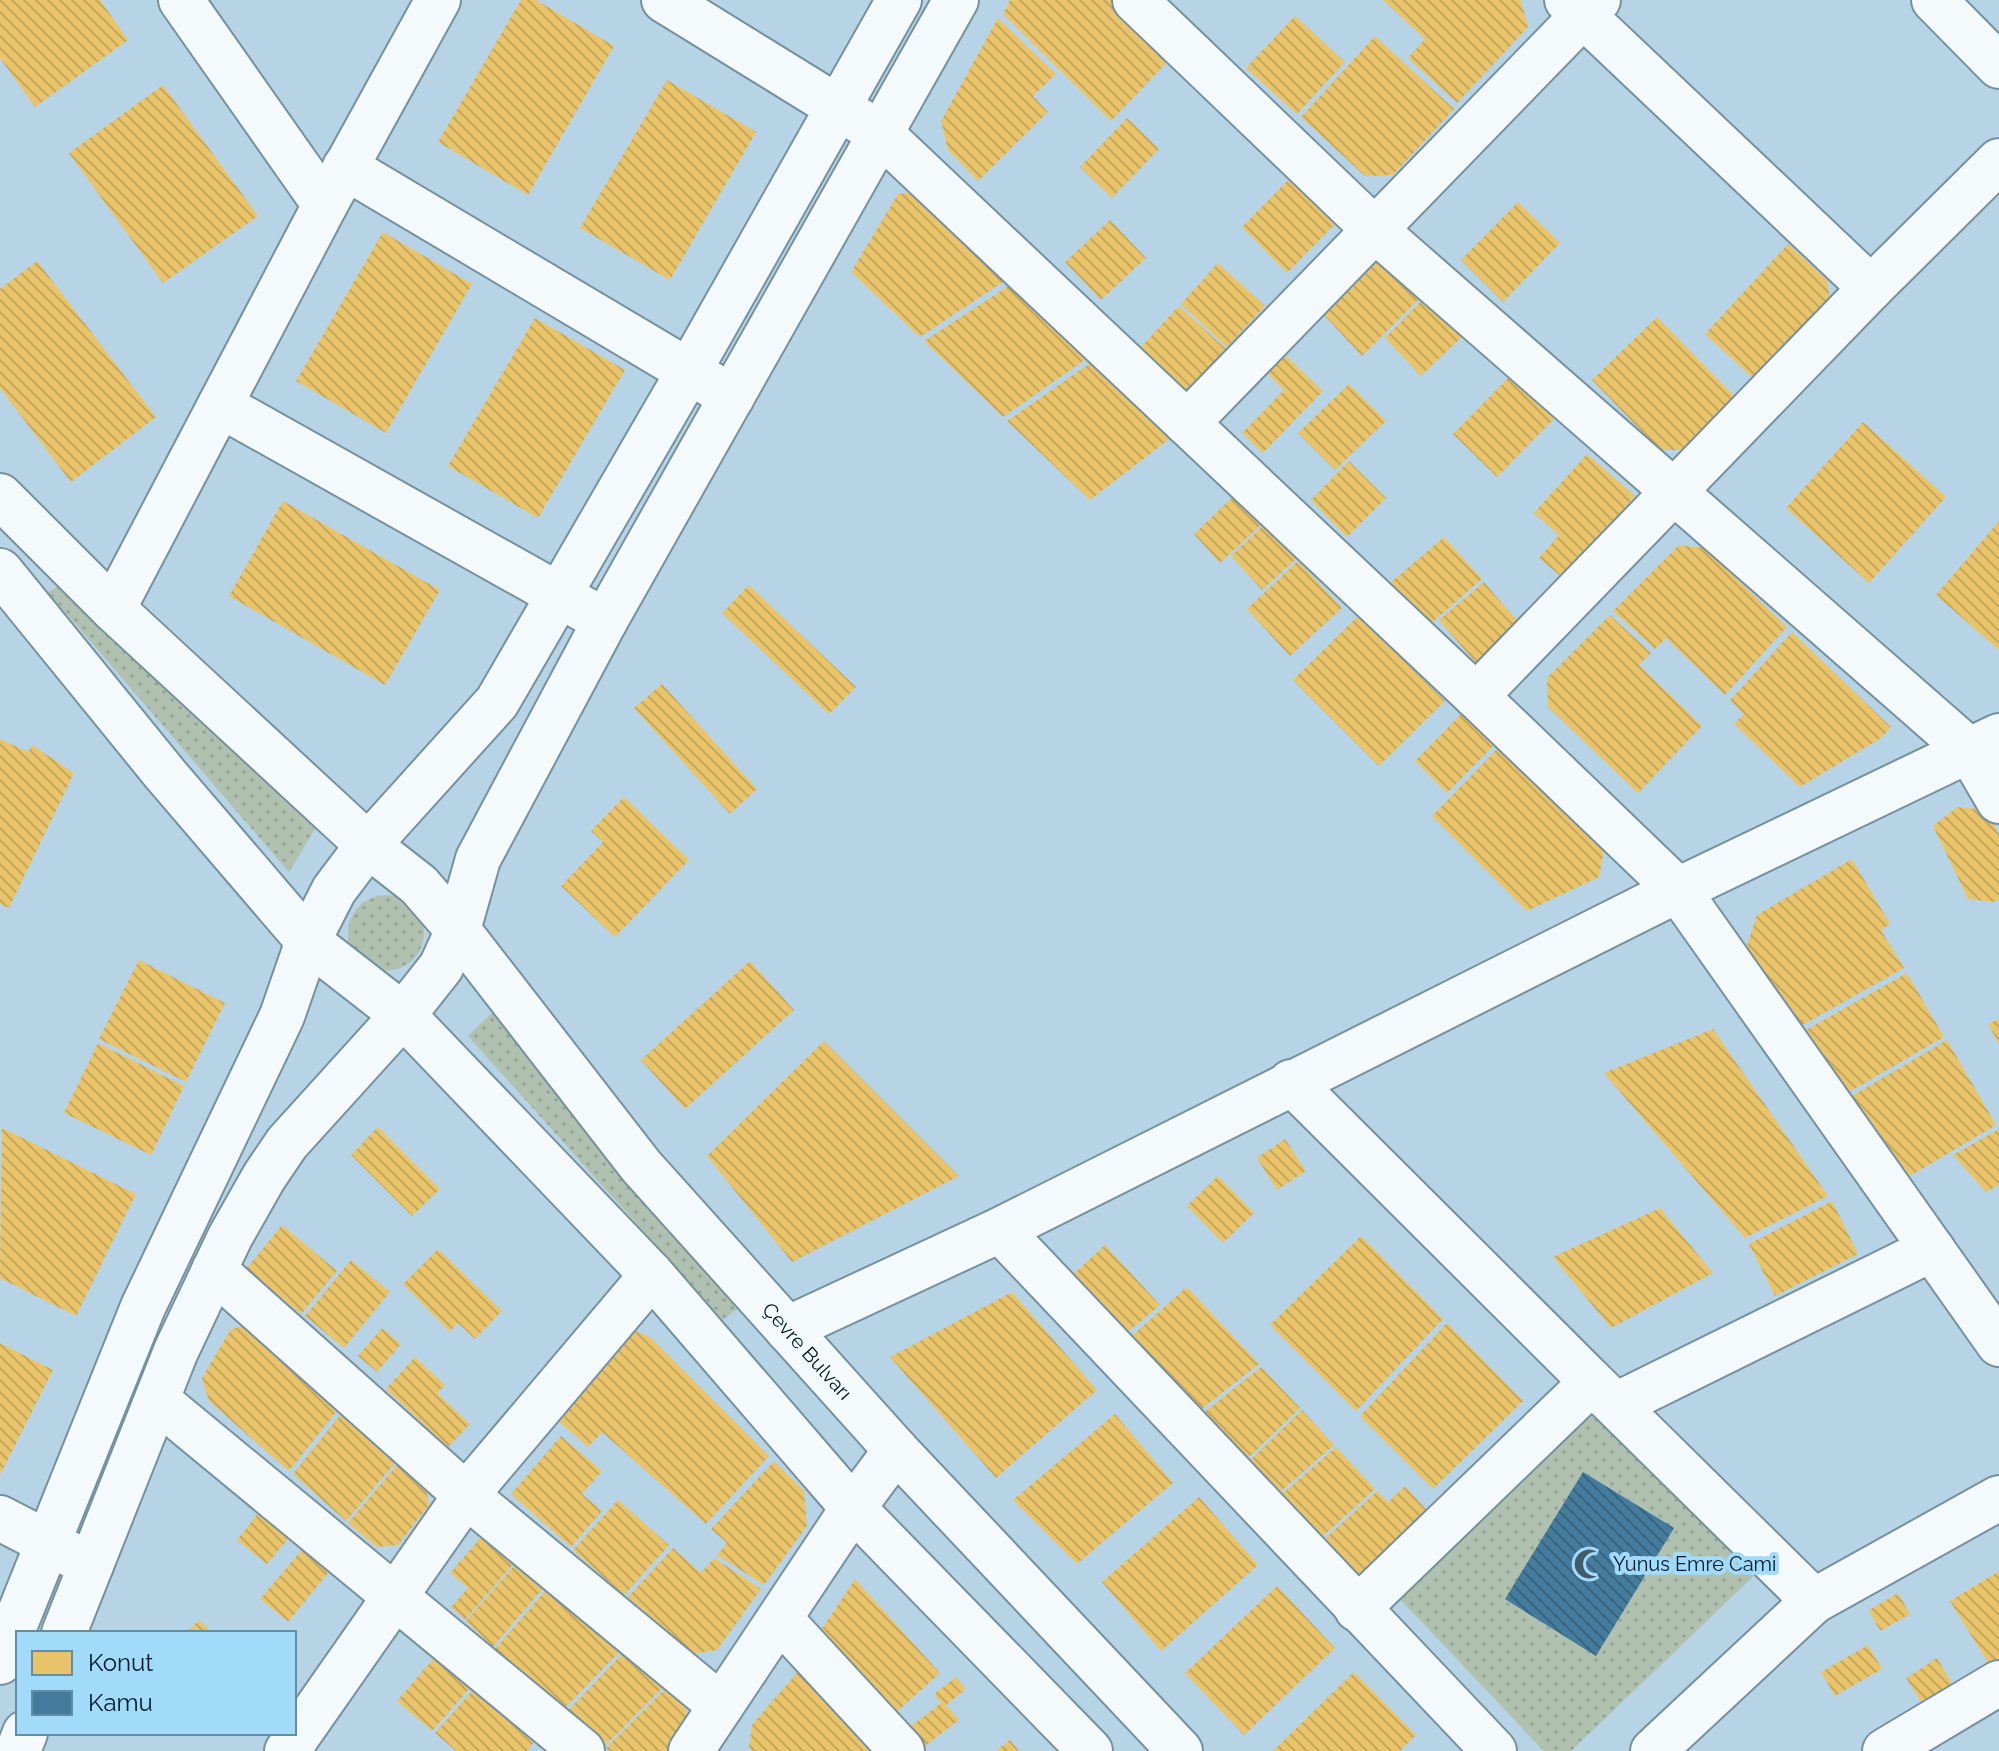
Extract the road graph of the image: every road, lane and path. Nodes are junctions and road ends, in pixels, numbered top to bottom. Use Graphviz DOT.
graph roads {
  1 [pos="181,0"];
  2 [pos="438,0"];
  3 [pos="664,0"];
  4 [pos="899,0"];
  5 [pos="956,0"];
  6 [pos="1135,0"];
  7 [pos="1934,0"];
  8 [pos="1583,5"];
  9 [pos="1999,66"];
  10 [pos="838,107"];
  11 [pos="881,134"];
  12 [pos="1999,161"];
  13 [pos="345,167"];
  14 [pos="325,205"];
  15 [pos="1375,230"];
  16 [pos="1871,288"];
  17 [pos="689,371"];
  18 [pos="732,397"];
  19 [pos="220,405"];
  20 [pos="1187,423"];
  21 [pos="1675,492"];
  22 [pos="0,496"];
  23 [pos="2,581"];
  24 [pos="558,594"];
  25 [pos="113,609"];
  26 [pos="605,621"];
  27 [pos="1476,696"];
  28 [pos="1984,743"];
  29 [pos="1999,801"];
  30 [pos="368,845"];
  31 [pos="1678,890"];
  32 [pos="458,930"];
  33 [pos="308,941"];
  34 [pos="403,1015"];
  35 [pos="1291,1082"];
  36 [pos="1000,1230"];
  37 [pos="1932,1249"];
  38 [pos="214,1270"];
  39 [pos="652,1275"];
  40 [pos="787,1329"];
  41 [pos="1999,1344"];
  42 [pos="1604,1393"];
  43 [pos="157,1400"];
  44 [pos="896,1450"];
  45 [pos="466,1495"];
  46 [pos="1999,1498"];
  47 [pos="853,1508"];
  48 [pos="0,1518"];
  49 [pos="48,1542"];
  50 [pos="91,1565"];
  51 [pos="395,1594"];
  52 [pos="1814,1601"];
  53 [pos="1357,1609"];
  54 [pos="780,1619"];
  55 [pos="65,1631"];
  56 [pos="0,1662"];
  57 [pos="1999,1683"];
  58 [pos="721,1706"];
  59 [pos="287,1751"];
  60 [pos="582,1751"];
  61 [pos="691,1751"];
  62 [pos="902,1751"];
  63 [pos="1090,1751"];
  64 [pos="1180,1751"];
  65 [pos="1494,1751"];
  66 [pos="1653,1751"];
  67 [pos="1885,1751"];
  1 -- 14 [label="street"];
  2 -- 13 [label="street"];
  3 -- 10 [label="street"];
  4 -- 10 [label="street"];
  5 -- 11 [label="street"];
  6 -- 15 [label="street"];
  7 -- 9 [label="street"];
  8 -- 15 [label="street"];
  8 -- 16 [label="street"];
  10 -- 11 [label="street"];
  10 -- 17 [label="street"];
  11 -- 18 [label="street"];
  11 -- 20 [label="street"];
  12 -- 16 [label="street"];
  13 -- 14 [label="street"];
  13 -- 17 [label="street"];
  14 -- 19 [label="street"];
  15 -- 20 [label="street"];
  15 -- 21 [label="street"];
  16 -- 21 [label="street"];
  17 -- 18 [label="street"];
  17 -- 24 [label="street"];
  18 -- 26 [label="street"];
  19 -- 24 [label="street"];
  19 -- 25 [label="street"];
  20 -- 27 [label="street"];
  21 -- 27 [label="street"];
  21 -- 28 [label="street"];
  22 -- 25 [label="street, Çevre Bulvarı"];
  23 -- 33 [label="street"];
  24 -- 26 [label="street"];
  24 -- 30 [label="street"];
  25 -- 30 [label="street, Çevre Bulvarı"];
  26 -- 32 [label="street"];
  27 -- 31 [label="street"];
  28 -- 29 [label="street"];
  28 -- 31 [label="street"];
  30 -- 32 [label="street, Çevre Bulvarı"];
  30 -- 33 [label="street"];
  31 -- 35 [label="street"];
  31 -- 37 [label="street"];
  32 -- 34 [label="street"];
  32 -- 40 [label="street, Çevre Bulvarı"];
  33 -- 34 [label="street"];
  33 -- 49 [label="street"];
  34 -- 38 [label="street"];
  34 -- 39 [label="street"];
  35 -- 36 [label="street"];
  35 -- 42 [label="street"];
  36 -- 40 [label="street"];
  36 -- 53 [label="street"];
  37 -- 41 [label="street"];
  37 -- 42 [label="street"];
  38 -- 43 [label="street"];
  38 -- 45 [label="street"];
  39 -- 45 [label="street"];
  39 -- 47 [label="street"];
  40 -- 44 [label="street, Çevre Bulvarı"];
  42 -- 52 [label="street"];
  42 -- 53 [label="street"];
  43 -- 50 [label="street"];
  43 -- 51 [label="street"];
  44 -- 47 [label="street"];
  44 -- 64 [label="street, Çevre Bulvarı"];
  45 -- 51 [label="street"];
  45 -- 58 [label="street"];
  46 -- 52 [label="street"];
  47 -- 54 [label="street"];
  47 -- 63 [label="street"];
  48 -- 49 [label="street"];
  49 -- 50 [label="street"];
  49 -- 56 [label="street"];
  50 -- 55 [label="street"];
  51 -- 59 [label="street"];
  51 -- 60 [label="street"];
  52 -- 66 [label="street"];
  53 -- 65 [label="street"];
  54 -- 58 [label="street"];
  54 -- 62 [label="street"];
  57 -- 67 [label="street"];
  58 -- 61 [label="street"];
}
